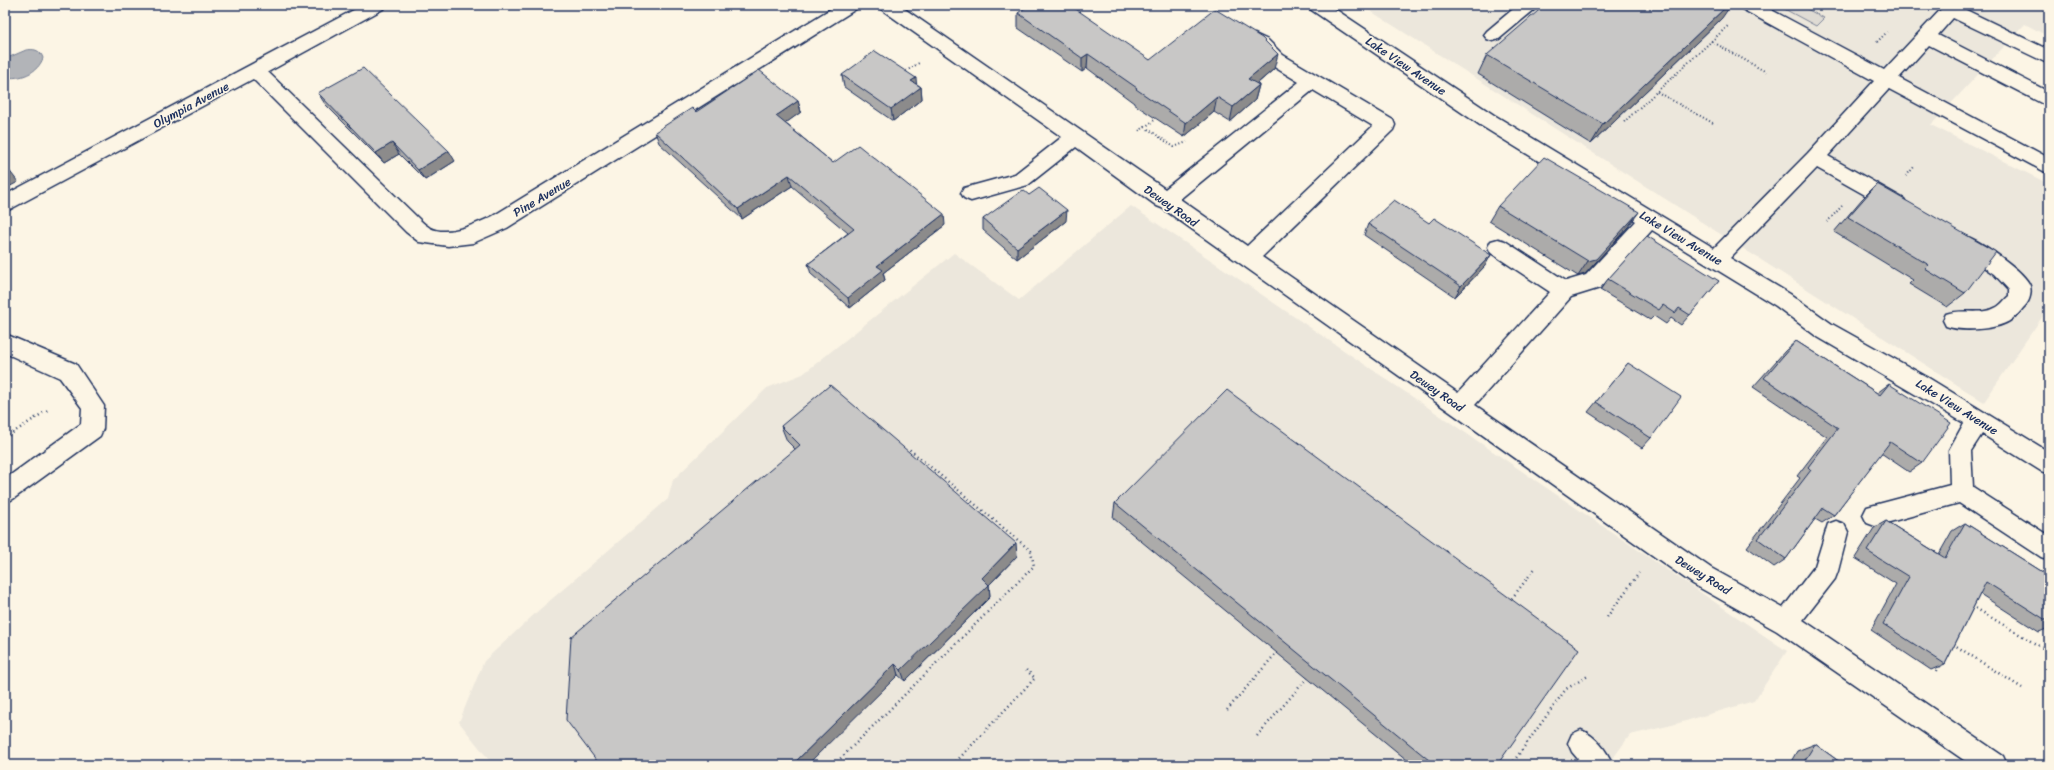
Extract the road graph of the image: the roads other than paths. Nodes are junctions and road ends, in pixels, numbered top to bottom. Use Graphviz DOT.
graph roads {
  1 [pos="377,5"];
  2 [pos="850,5"];
  3 [pos="887,5"];
  4 [pos="1316,5"];
  5 [pos="1529,5"];
  6 [pos="1748,5"];
  7 [pos="1953,7"];
  8 [pos="1238,29"];
  9 [pos="1493,35"];
  10 [pos="1926,36"];
  11 [pos="2049,58"];
  12 [pos="256,71"];
  13 [pos="1886,79"];
  14 [pos="1312,81"];
  15 [pos="2049,100"];
  16 [pos="1075,137"];
  17 [pos="1815,158"];
  18 [pos="2049,168"];
  19 [pos="971,194"];
  20 [pos="1164,201"];
  21 [pos="5,204"];
  22 [pos="1910,212"];
  23 [pos="1650,219"];
  24 [pos="1951,236"];
  25 [pos="1498,247"];
  26 [pos="1247,259"];
  27 [pos="1716,259"];
  28 [pos="1564,290"];
  29 [pos="1954,320"];
  30 [pos="5,343"];
  31 [pos="1459,407"];
  32 [pos="1978,420"];
  33 [pos="2049,464"];
  34 [pos="5,492"];
  35 [pos="1962,492"];
  36 [pos="1875,515"];
  37 [pos="1836,532"];
  38 [pos="2049,549"];
  39 [pos="1786,623"];
  40 [pos="1581,743"];
  41 [pos="1600,765"];
  42 [pos="1994,765"];
  1 -- 12 [label="street, Olympia Avenue"];
  2 -- 12 [label="street, Pine Avenue"];
  3 -- 16 [label="street, Dewey Road"];
  4 -- 23 [label="street, Lake View Avenue"];
  5 -- 9 [label="street"];
  6 -- 13 [label="street"];
  7 -- 10 [label="street"];
  7 -- 11 [label="street"];
  8 -- 14 [label="street"];
  10 -- 13 [label="street"];
  10 -- 15 [label="street"];
  12 -- 21 [label="street, Olympia Avenue"];
  13 -- 17 [label="street"];
  13 -- 18 [label="street"];
  14 -- 20 [label="street"];
  14 -- 26 [label="street"];
  16 -- 19 [label="street"];
  16 -- 20 [label="street, Dewey Road"];
  17 -- 22 [label="street"];
  17 -- 27 [label="street"];
  20 -- 26 [label="street, Dewey Road"];
  23 -- 27 [label="street, Lake View Avenue"];
  23 -- 28 [label="street"];
  24 -- 29 [label="street"];
  25 -- 28 [label="street"];
  26 -- 31 [label="street, Dewey Road"];
  27 -- 32 [label="street, Lake View Avenue"];
  28 -- 31 [label="street"];
  30 -- 34 [label="street"];
  31 -- 39 [label="street, Dewey Road"];
  32 -- 33 [label="street, Lake View Avenue"];
  32 -- 35 [label="street"];
  35 -- 36 [label="street"];
  35 -- 38 [label="street"];
  37 -- 39 [label="street"];
  39 -- 42 [label="street, Dewey Road"];
  40 -- 41 [label="street"];
}
